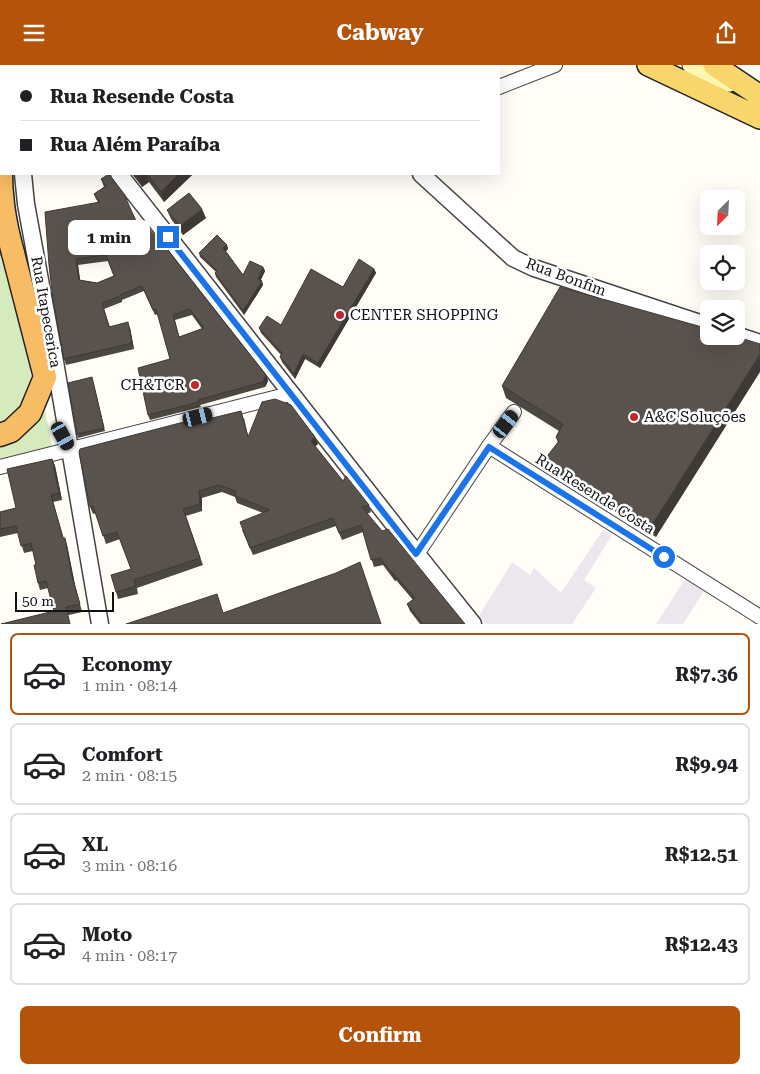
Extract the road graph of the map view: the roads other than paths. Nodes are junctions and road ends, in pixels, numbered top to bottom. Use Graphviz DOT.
graph roads {
  1 [pos="556,65"];
  2 [pos="648,65"];
  3 [pos="692,65"];
  4 [pos="714,65"];
  5 [pos="500,87"];
  6 [pos="760,96"];
  7 [pos="760,118"];
  8 [pos="0,175"];
  9 [pos="24,175"];
  10 [pos="120,175"];
  11 [pos="422,175"];
  12 [pos="700,323"];
  13 [pos="745,338"];
  14 [pos="760,343"];
  15 [pos="45,377"];
  16 [pos="290,394"];
  17 [pos="514,412"];
  18 [pos="0,435"];
  19 [pos="489,447"];
  20 [pos="70,449"];
  21 [pos="0,467"];
  22 [pos="416,554"];
  23 [pos="760,617"];
  24 [pos="100,624"];
  25 [pos="473,624"];
  1 -- 5 [label="street"];
  2 -- 7 [label="main road"];
  3 -- 6 [label="main road"];
  4 -- 6 [label="main road"];
  8 -- 15 [label="highway, bridge"];
  9 -- 20 [label="street, Rua Itapecerica"];
  10 -- 16 [label="street"];
  11 -- 12 [label="street, Rua Bonfim"];
  13 -- 14 [label="street"];
  15 -- 18 [label="highway"];
  15 -- 20 [label="street, Rua Itapecerica"];
  16 -- 20 [label="street"];
  16 -- 22 [label="street"];
  17 -- 19 [label="street"];
  19 -- 22 [label="street"];
  19 -- 23 [label="street, Rua Resende Costa"];
  20 -- 21 [label="street"];
  20 -- 24 [label="street, Rua Itapecerica"];
  22 -- 25 [label="street"];
}
